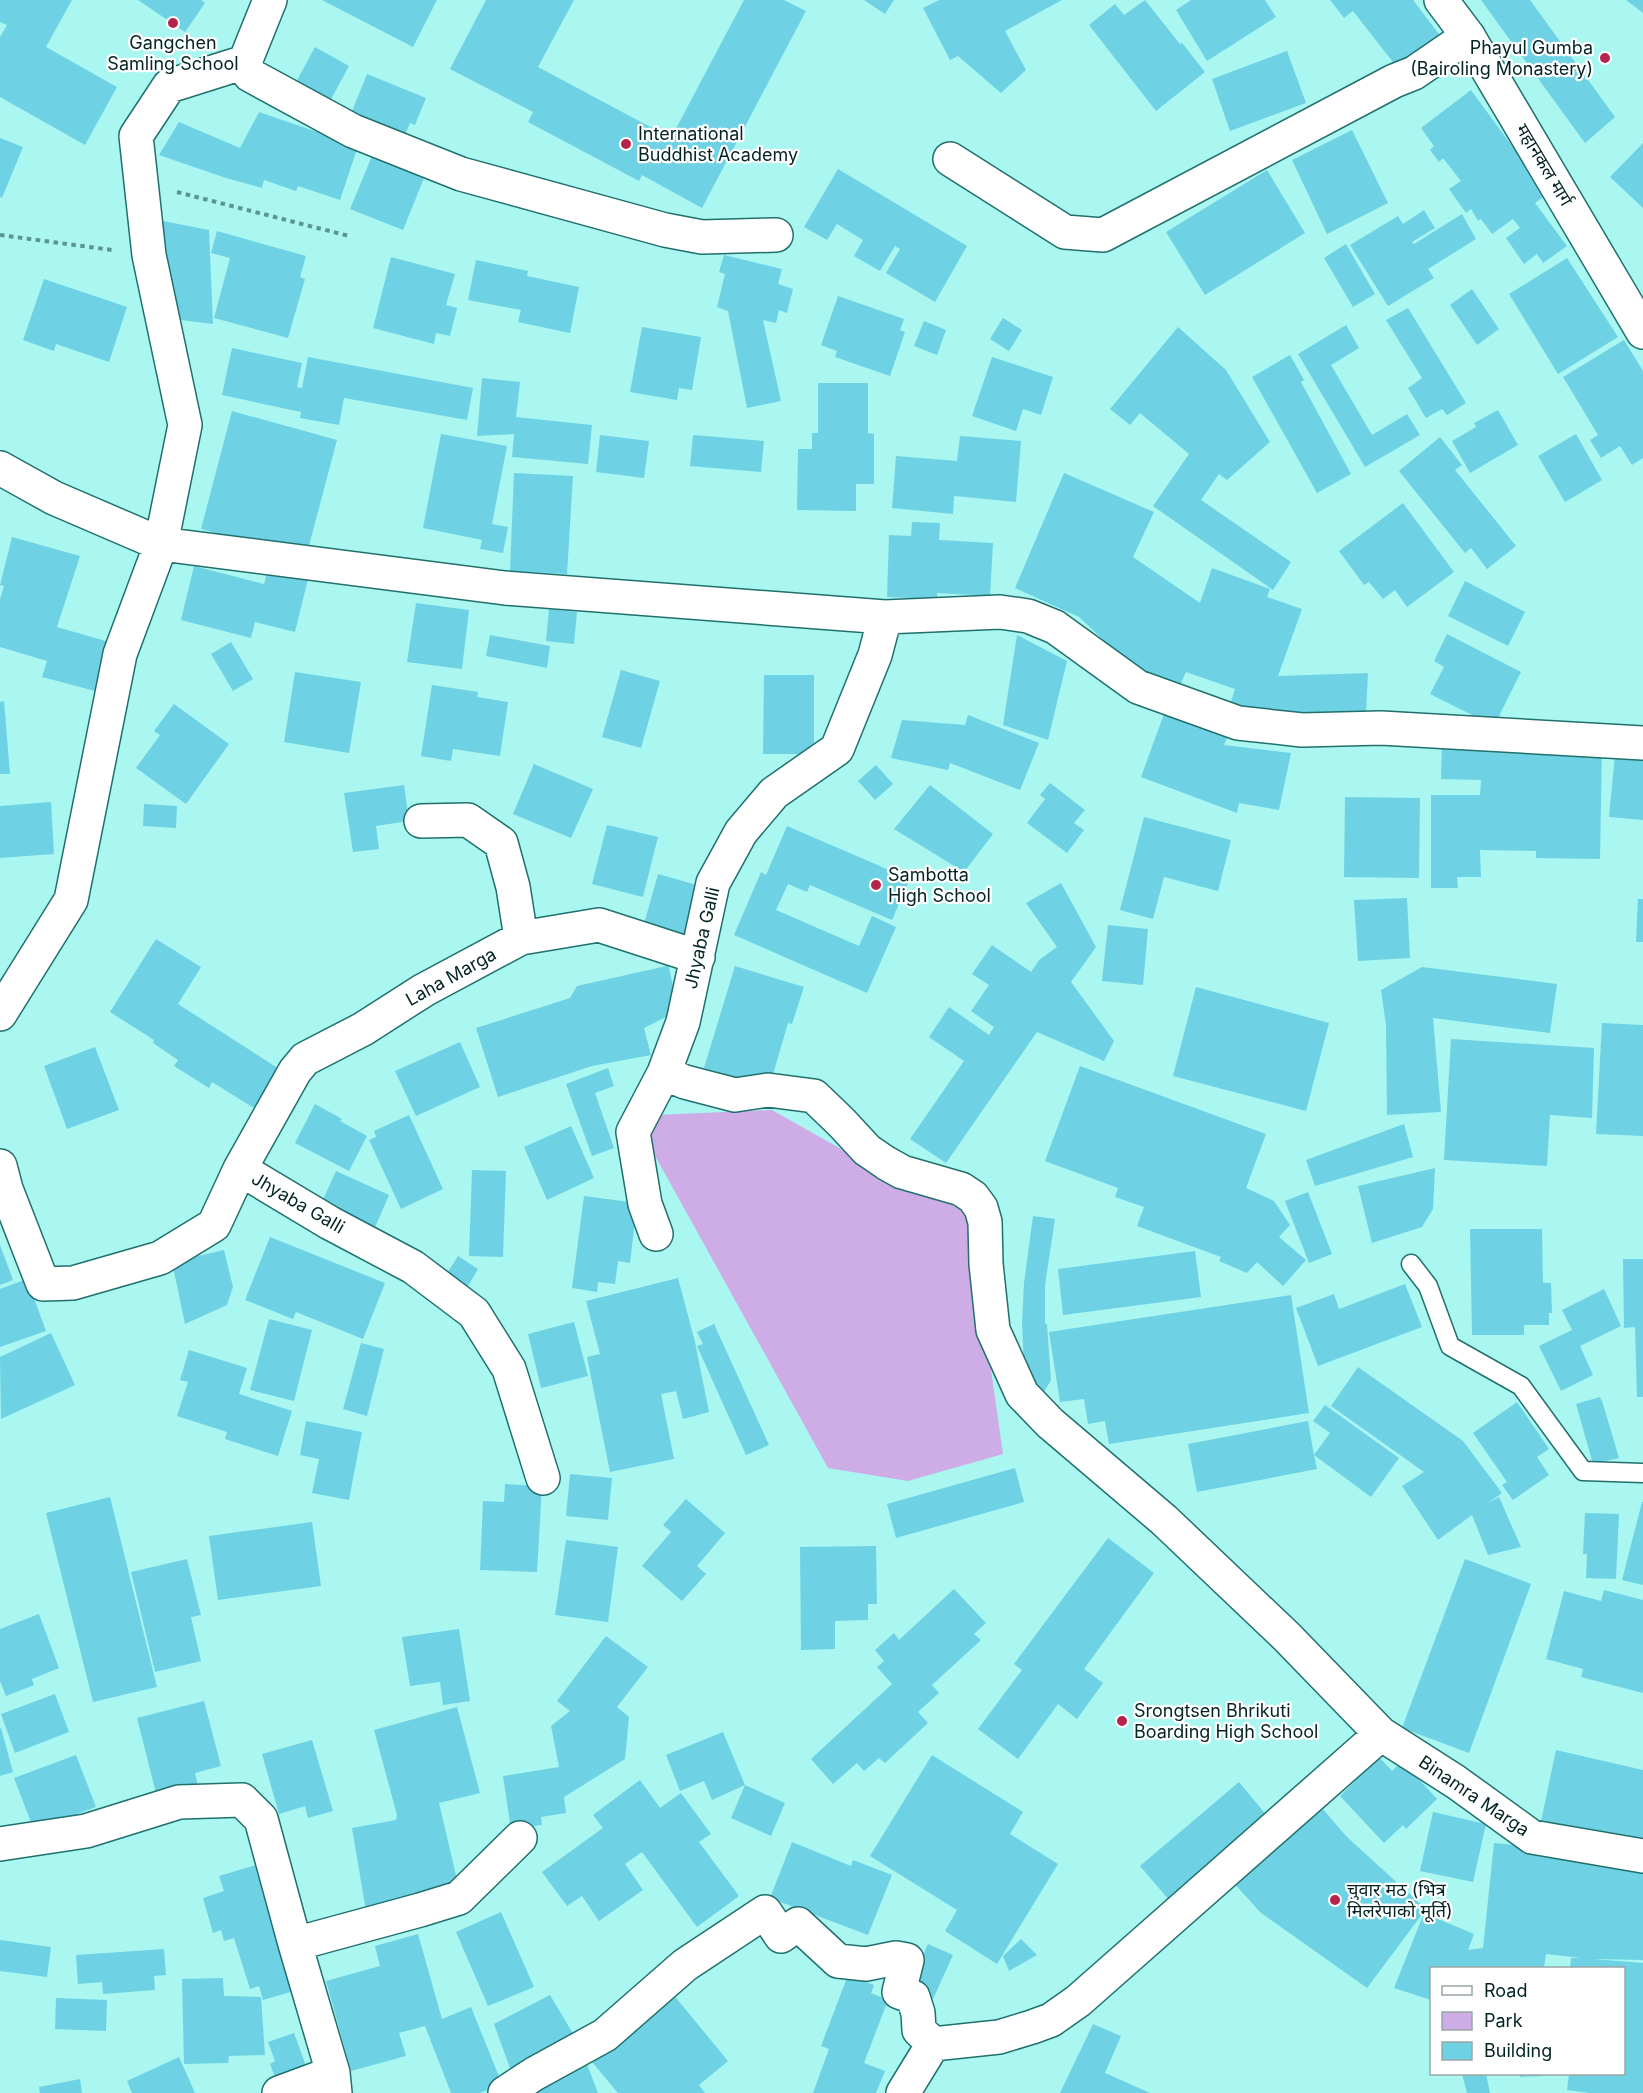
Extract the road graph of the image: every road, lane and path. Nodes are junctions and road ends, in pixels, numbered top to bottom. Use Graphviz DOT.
graph roads {
  1 [pos="270,0"];
  2 [pos="1441,0"];
  3 [pos="1468,36"];
  4 [pos="245,62"];
  5 [pos="950,159"];
  6 [pos="141,183"];
  7 [pos="0,235"];
  8 [pos="776,235"];
  9 [pos="349,236"];
  10 [pos="149,255"];
  11 [pos="1643,332"];
  12 [pos="0,468"];
  13 [pos="161,544"];
  14 [pos="885,617"];
  15 [pos="1643,743"];
  16 [pos="421,821"];
  17 [pos="521,938"];
  18 [pos="698,957"];
  19 [pos="0,1014"];
  20 [pos="664,1073"];
  21 [pos="255,1141"];
  22 [pos="0,1166"];
  23 [pos="240,1169"];
  24 [pos="656,1234"];
  25 [pos="1412,1264"];
  26 [pos="1643,1473"];
  27 [pos="543,1478"];
  28 [pos="1381,1734"];
  29 [pos="520,1838"];
  30 [pos="0,1844"];
  31 [pos="1643,1856"];
  32 [pos="295,1944"];
  33 [pos="933,2044"];
  34 [pos="334,2083"];
  35 [pos="279,2093"];
  36 [pos="505,2093"];
  37 [pos="903,2093"];
  1 -- 4 [label="street"];
  2 -- 3 [label="street, महानकल मार्ग"];
  3 -- 5 [label="street"];
  3 -- 11 [label="street, महानकल मार्ग"];
  4 -- 6 [label="street"];
  4 -- 8 [label="street"];
  6 -- 9 [label="path"];
  6 -- 10 [label="street"];
  7 -- 10 [label="path"];
  10 -- 13 [label="street"];
  12 -- 13 [label="street"];
  13 -- 14 [label="street"];
  13 -- 19 [label="street"];
  14 -- 15 [label="street"];
  14 -- 18 [label="street, Jhyaba Galli"];
  16 -- 17 [label="street"];
  17 -- 18 [label="street, Laha Marga"];
  17 -- 21 [label="street, Laha Marga"];
  18 -- 20 [label="street, Jhyaba Galli"];
  20 -- 24 [label="street, Jhyaba Galli"];
  20 -- 28 [label="street, Binamra Marga"];
  21 -- 23 [label="street, Jhyaba Galli"];
  22 -- 23 [label="street"];
  23 -- 27 [label="street, Jhyaba Galli"];
  25 -- 26 [label="lane"];
  28 -- 31 [label="street, Binamra Marga"];
  28 -- 33 [label="street"];
  29 -- 32 [label="street"];
  30 -- 32 [label="street"];
  32 -- 34 [label="street"];
  33 -- 36 [label="street"];
  33 -- 37 [label="street"];
  34 -- 35 [label="street"];
}
